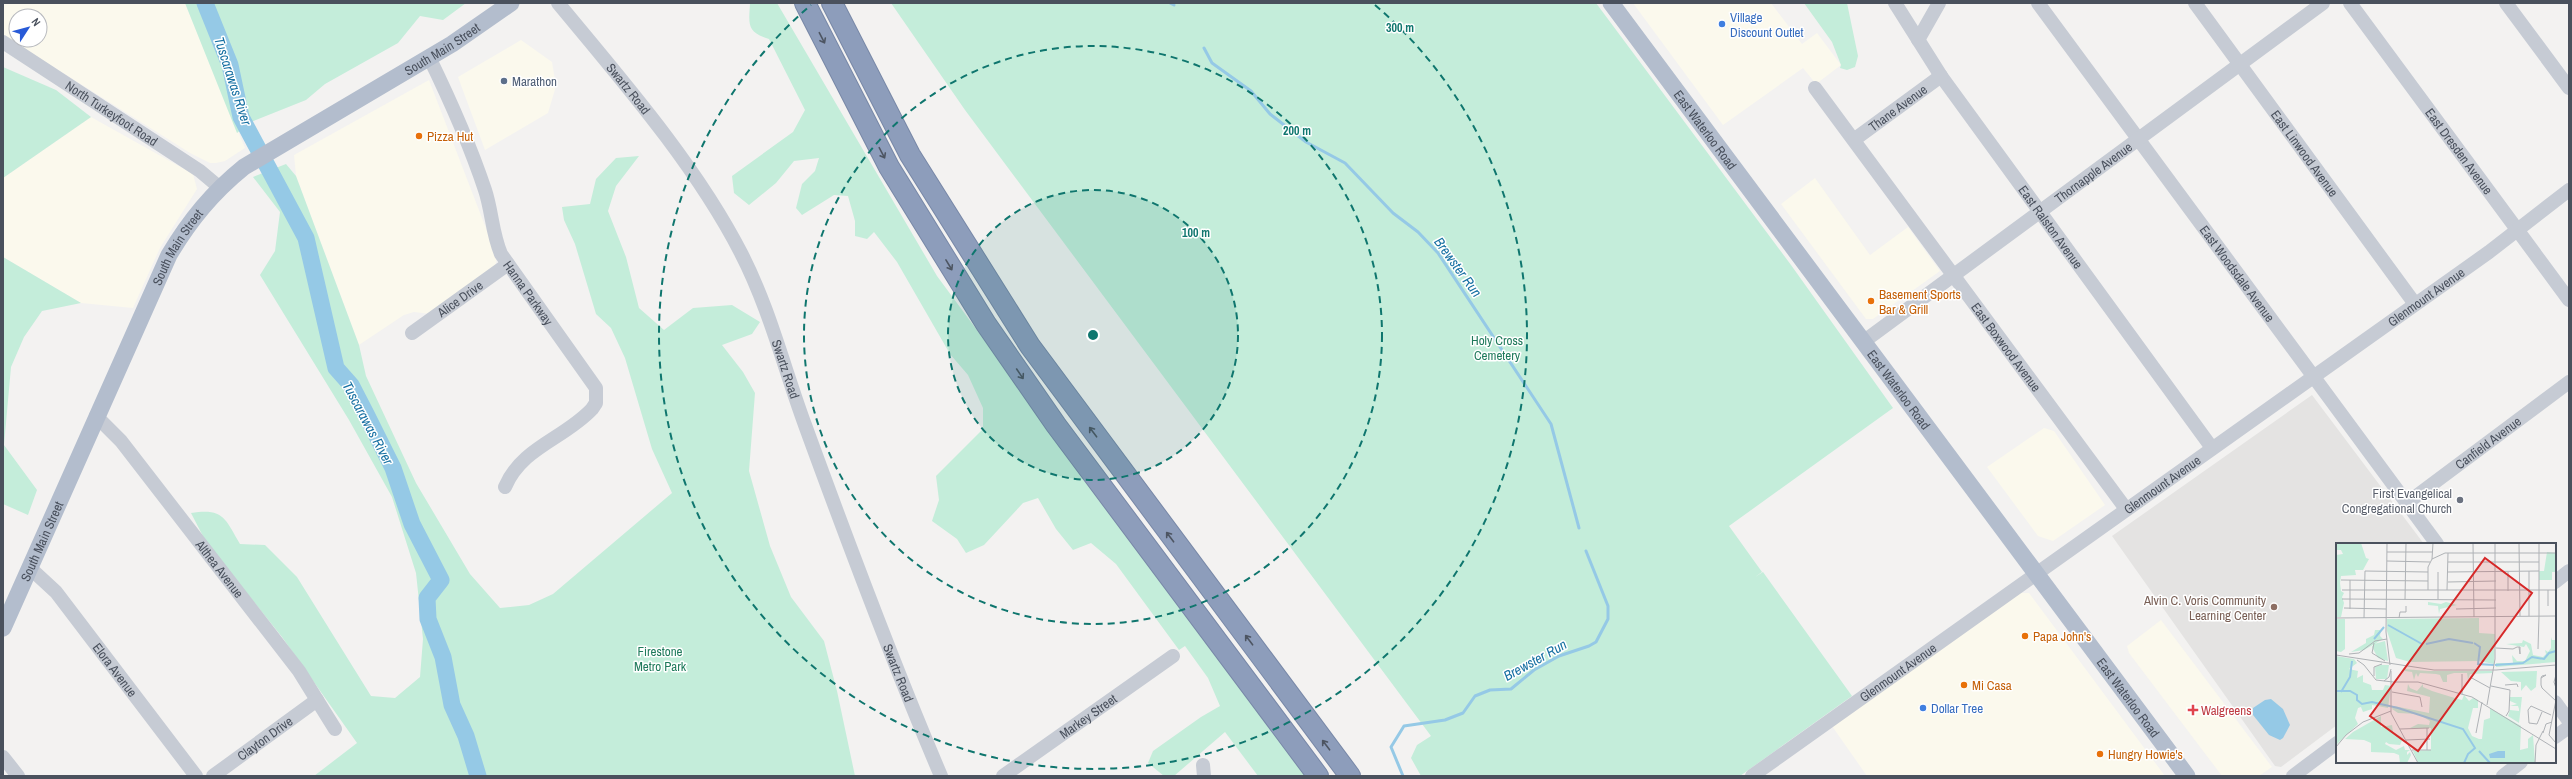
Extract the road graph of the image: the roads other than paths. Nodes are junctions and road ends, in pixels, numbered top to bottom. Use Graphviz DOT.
graph roads {
  1 [pos="511,3"];
  2 [pos="558,3"];
  3 [pos="805,3"];
  4 [pos="832,3"];
  5 [pos="1612,3"];
  6 [pos="1895,3"];
  7 [pos="1939,3"];
  8 [pos="2038,3"];
  9 [pos="2195,3"];
  10 [pos="2323,3"];
  11 [pos="2350,3"];
  12 [pos="2506,3"];
  13 [pos="1918,40"];
  14 [pos="3,42"];
  15 [pos="429,57"];
  16 [pos="2240,64"];
  17 [pos="1941,76"];
  18 [pos="1816,88"];
  19 [pos="2569,88"];
  20 [pos="1855,139"];
  21 [pos="2138,139"];
  22 [pos="219,187"];
  23 [pos="2569,190"];
  24 [pos="2040,212"];
  25 [pos="2518,231"];
  26 [pos="508,264"];
  27 [pos="1954,276"];
  28 [pos="2569,300"];
  29 [pos="2415,304"];
  30 [pos="412,333"];
  31 [pos="1863,342"];
  32 [pos="2313,377"];
  33 [pos="2569,382"];
  34 [pos="96,416"];
  35 [pos="2212,448"];
  36 [pos="505,488"];
  37 [pos="2407,503"];
  38 [pos="2126,510"];
  39 [pos="2436,543"];
  40 [pos="30,568"];
  41 [pos="2569,571"];
  42 [pos="2037,574"];
  43 [pos="2556,581"];
  44 [pos="3,628"];
  45 [pos="1173,656"];
  46 [pos="317,700"];
  47 [pos="2556,703"];
  48 [pos="2569,721"];
  49 [pos="2569,727"];
  50 [pos="335,729"];
  51 [pos="2556,736"];
  52 [pos="2336,744"];
  53 [pos="3,757"];
  54 [pos="2520,763"];
  55 [pos="18,776"];
  56 [pos="196,776"];
  57 [pos="212,776"];
  58 [pos="941,776"];
  59 [pos="1003,776"];
  60 [pos="1318,776"];
  61 [pos="1350,776"];
  62 [pos="1752,776"];
  63 [pos="2187,776"];
  64 [pos="2293,776"];
  65 [pos="2503,776"];
  1 -- 15 [label="main road, South Main Street"];
  2 -- 58 [label="street, Swartz Road"];
  3 -- 60 [label="highway, one-way"];
  61 -- 4 [label="highway, one-way"];
  5 -- 31 [label="main road, East Waterloo Road"];
  6 -- 13 [label="street, East Ralston Avenue"];
  7 -- 13 [label="street"];
  8 -- 21 [label="street, East Woodsdale Avenue"];
  9 -- 16 [label="street, East Linwood Avenue"];
  10 -- 16 [label="street, Thornapple Avenue"];
  11 -- 25 [label="street, East Dresden Avenue"];
  12 -- 19 [label="street"];
  13 -- 17 [label="street, East Ralston Avenue"];
  14 -- 22 [label="street, North Turkeyfoot Road"];
  15 -- 22 [label="main road, South Main Street"];
  15 -- 26 [label="street, Hanna Parkway"];
  16 -- 21 [label="street, Thornapple Avenue"];
  16 -- 29 [label="street, East Linwood Avenue"];
  17 -- 20 [label="street, Thane Avenue"];
  17 -- 24 [label="street, East Ralston Avenue"];
  18 -- 20 [label="street, East Boxwood Avenue"];
  20 -- 27 [label="street, East Boxwood Avenue"];
  21 -- 24 [label="street, Thornapple Avenue"];
  21 -- 32 [label="street, East Woodsdale Avenue"];
  22 -- 34 [label="main road, South Main Street"];
  23 -- 25 [label="street, Glenmount Avenue"];
  24 -- 27 [label="street, Thornapple Avenue"];
  24 -- 35 [label="street, East Ralston Avenue"];
  25 -- 28 [label="street, East Dresden Avenue"];
  25 -- 29 [label="street, Glenmount Avenue"];
  26 -- 30 [label="street, Alice Drive"];
  26 -- 36 [label="street, Hanna Parkway"];
  27 -- 31 [label="street, Thornapple Avenue"];
  27 -- 38 [label="street, East Boxwood Avenue"];
  29 -- 32 [label="street, Glenmount Avenue"];
  31 -- 42 [label="main road, East Waterloo Road"];
  32 -- 35 [label="street, Glenmount Avenue"];
  32 -- 37 [label="street, East Woodsdale Avenue"];
  33 -- 37 [label="street, Canfield Avenue"];
  34 -- 40 [label="main road, South Main Street"];
  34 -- 46 [label="street, Althea Avenue"];
  35 -- 38 [label="street, Glenmount Avenue"];
  37 -- 39 [label="street, East Woodsdale Avenue"];
  38 -- 42 [label="street, Glenmount Avenue"];
  40 -- 44 [label="main road, South Main Street"];
  40 -- 56 [label="street, Elora Avenue"];
  41 -- 43 [label="street"];
  42 -- 62 [label="street, Glenmount Avenue"];
  42 -- 63 [label="main road, East Waterloo Road"];
  45 -- 59 [label="street, Markey Street"];
  46 -- 50 [label="street, Althea Avenue"];
  46 -- 57 [label="street, Clayton Drive"];
  47 -- 48 [label="street"];
  49 -- 51 [label="street"];
  52 -- 64 [label="street"];
  53 -- 55 [label="street"];
  54 -- 65 [label="street"];
}
